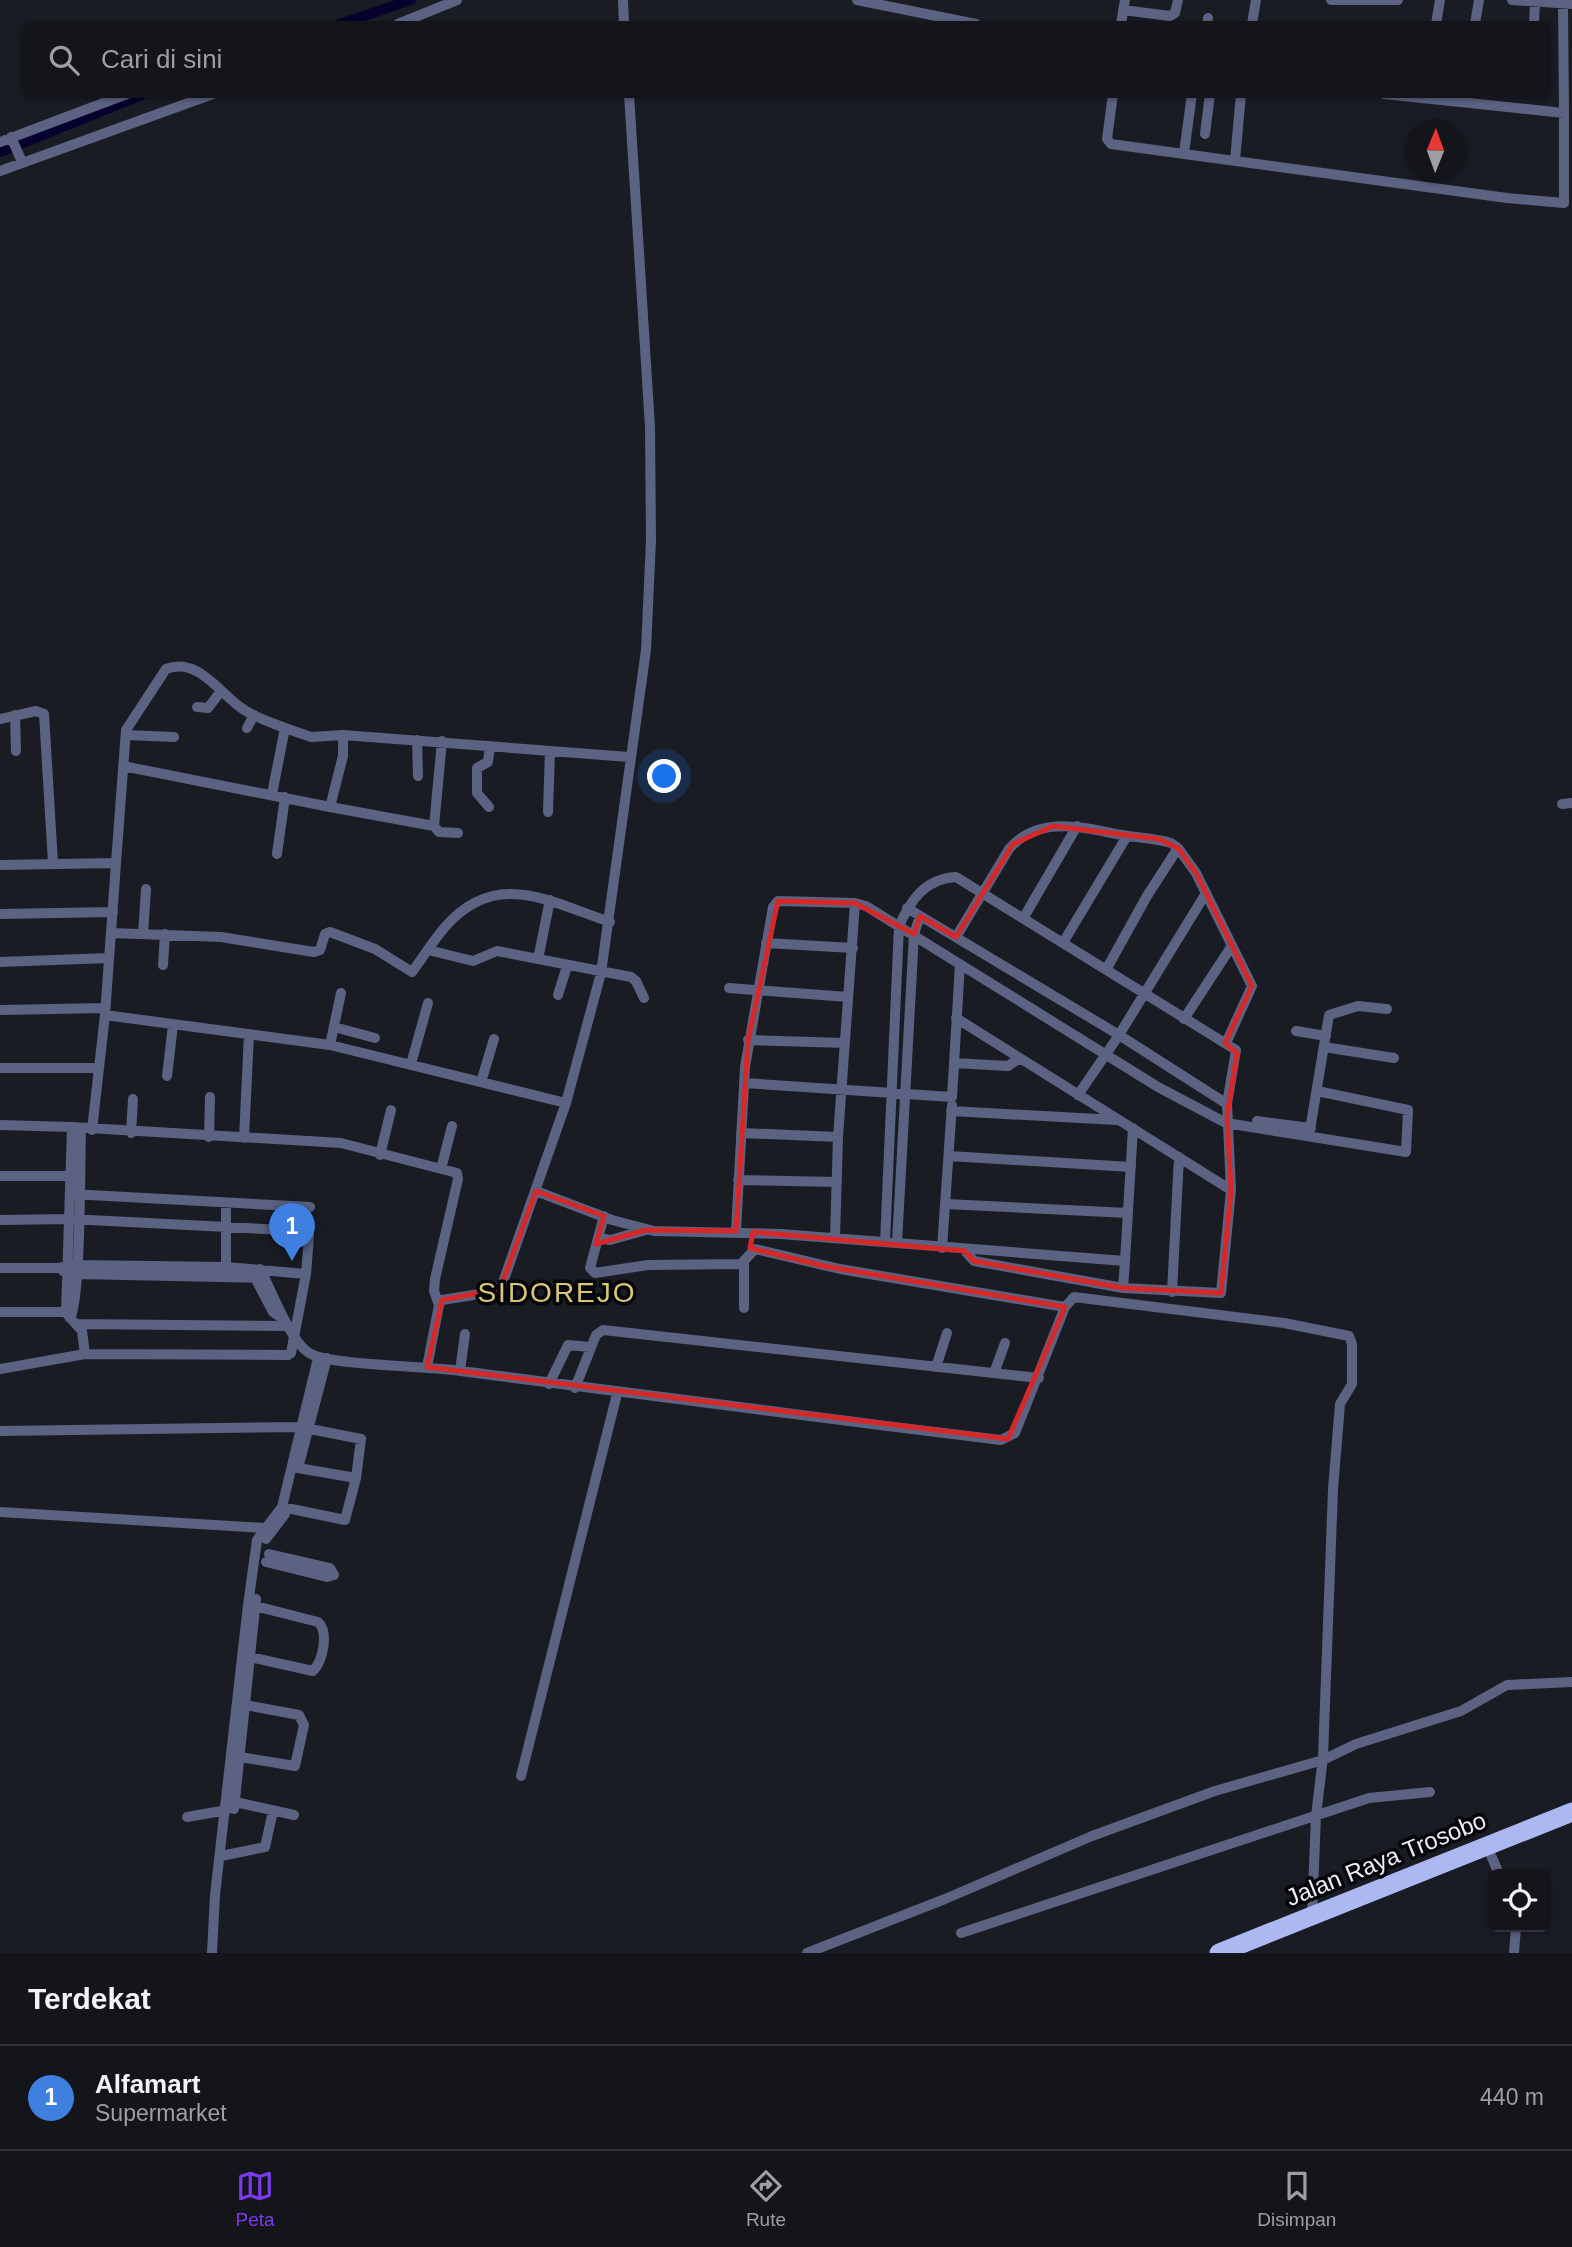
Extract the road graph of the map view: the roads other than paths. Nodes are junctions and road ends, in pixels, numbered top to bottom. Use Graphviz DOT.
graph roads {
  1 [pos="457,0"];
  2 [pos="623,0"];
  3 [pos="857,0"];
  4 [pos="919,0"];
  5 [pos="1178,0"];
  6 [pos="1256,0"];
  7 [pos="1331,0"];
  8 [pos="1337,0"];
  9 [pos="1398,0"];
  10 [pos="1440,0"];
  11 [pos="1479,0"];
  12 [pos="1512,0"];
  13 [pos="1531,1"];
  14 [pos="1568,4"];
  15 [pos="1124,5"];
  16 [pos="918,12"];
  17 [pos="405,21"];
  18 [pos="624,21"];
  19 [pos="962,21"];
  20 [pos="1252,21"];
  21 [pos="1436,21"];
  22 [pos="1476,21"];
  23 [pos="1534,21"];
  24 [pos="117,98"];
  25 [pos="201,98"];
  26 [pos="629,98"];
  27 [pos="1113,98"];
  28 [pos="1191,98"];
  29 [pos="1210,98"];
  30 [pos="1241,98"];
  31 [pos="1422,98"];
  32 [pos="1564,113"];
  33 [pos="1205,134"];
  34 [pos="13,139"];
  35 [pos="0,142"];
  36 [pos="1184,153"];
  37 [pos="20,159"];
  38 [pos="1234,160"];
  39 [pos="0,171"];
  40 [pos="221,691"];
  41 [pos="197,706"];
  42 [pos="15,715"];
  43 [pos="254,715"];
  44 [pos="0,719"];
  45 [pos="247,728"];
  46 [pos="285,728"];
  47 [pos="125,735"];
  48 [pos="341,735"];
  49 [pos="174,737"];
  50 [pos="417,740"];
  51 [pos="442,741"];
  52 [pos="490,746"];
  53 [pos="16,751"];
  54 [pos="550,751"];
  55 [pos="629,757"];
  56 [pos="123,766"];
  57 [pos="418,776"];
  58 [pos="272,794"];
  59 [pos="285,797"];
  60 [pos="328,806"];
  61 [pos="489,807"];
  62 [pos="548,812"];
  63 [pos="434,826"];
  64 [pos="1077,826"];
  65 [pos="458,833"];
  66 [pos="1127,836"];
  67 [pos="1178,848"];
  68 [pos="276,854"];
  69 [pos="53,863"];
  70 [pos="116,863"];
  71 [pos="0,865"];
  72 [pos="146,889"];
  73 [pos="1206,893"];
  74 [pos="984,894"];
  75 [pos="550,900"];
  76 [pos="855,903"];
  77 [pos="907,908"];
  78 [pos="113,912"];
  79 [pos="0,914"];
  80 [pos="920,916"];
  81 [pos="1024,917"];
  82 [pos="610,919"];
  83 [pos="899,926"];
  84 [pos="111,933"];
  85 [pos="143,934"];
  86 [pos="165,934"];
  87 [pos="914,934"];
  88 [pos="956,937"];
  89 [pos="1065,941"];
  90 [pos="766,943"];
  91 [pos="1231,947"];
  92 [pos="853,948"];
  93 [pos="428,950"];
  94 [pos="109,958"];
  95 [pos="538,960"];
  96 [pos="0,962"];
  97 [pos="960,964"];
  98 [pos="163,965"];
  99 [pos="567,965"];
  100 [pos="1107,968"];
  101 [pos="601,972"];
  102 [pos="729,988"];
  103 [pos="757,990"];
  104 [pos="341,993"];
  105 [pos="1145,994"];
  106 [pos="558,995"];
  107 [pos="848,997"];
  108 [pos="644,998"];
  109 [pos="428,1003"];
  110 [pos="1387,1009"];
  111 [pos="0,1010"];
  112 [pos="105,1012"];
  113 [pos="956,1018"];
  114 [pos="1184,1018"];
  115 [pos="173,1025"];
  116 [pos="334,1027"];
  117 [pos="1296,1031"];
  118 [pos="249,1034"];
  119 [pos="1119,1035"];
  120 [pos="375,1038"];
  121 [pos="494,1039"];
  122 [pos="748,1040"];
  123 [pos="1325,1041"];
  124 [pos="845,1043"];
  125 [pos="1226,1043"];
  126 [pos="330,1045"];
  127 [pos="1108,1054"];
  128 [pos="1020,1058"];
  129 [pos="1394,1058"];
  130 [pos="954,1063"];
  131 [pos="411,1064"];
  132 [pos="0,1068"];
  133 [pos="99,1068"];
  134 [pos="166,1076"];
  135 [pos="481,1082"];
  136 [pos="744,1083"];
  137 [pos="842,1091"];
  138 [pos="1317,1091"];
  139 [pos="899,1095"];
  140 [pos="1078,1095"];
  141 [pos="210,1097"];
  142 [pos="952,1097"];
  143 [pos="133,1099"];
  144 [pos="566,1103"];
  145 [pos="391,1110"];
  146 [pos="951,1111"];
  147 [pos="1227,1114"];
  148 [pos="1118,1120"];
  149 [pos="0,1125"];
  150 [pos="452,1126"];
  151 [pos="81,1128"];
  152 [pos="1133,1128"];
  153 [pos="1310,1132"];
  154 [pos="131,1133"];
  155 [pos="741,1133"];
  156 [pos="209,1137"];
  157 [pos="838,1137"];
  158 [pos="244,1138"];
  159 [pos="380,1155"];
  160 [pos="949,1156"];
  161 [pos="1179,1157"];
  162 [pos="1131,1167"];
  163 [pos="441,1170"];
  164 [pos="0,1176"];
  165 [pos="76,1176"];
  166 [pos="738,1180"];
  167 [pos="837,1182"];
  168 [pos="536,1191"];
  169 [pos="1231,1191"];
  170 [pos="75,1194"];
  171 [pos="226,1204"];
  172 [pos="946,1204"];
  173 [pos="310,1207"];
  174 [pos="1128,1213"];
  175 [pos="604,1216"];
  176 [pos="74,1219"];
  177 [pos="0,1220"];
  178 [pos="225,1228"];
  179 [pos="646,1230"];
  180 [pos="736,1231"];
  181 [pos="759,1233"];
  182 [pos="835,1237"];
  183 [pos="598,1238"];
  184 [pos="891,1242"];
  185 [pos="942,1248"];
  186 [pos="755,1249"];
  187 [pos="965,1251"];
  188 [pos="1125,1261"];
  189 [pos="744,1263"];
  190 [pos="226,1267"];
  191 [pos="0,1268"];
  192 [pos="70,1269"];
  193 [pos="211,1271"];
  194 [pos="257,1273"];
  195 [pos="306,1274"];
  196 [pos="1123,1288"];
  197 [pos="1172,1292"];
  198 [pos="439,1305"];
  199 [pos="1065,1307"];
  200 [pos="744,1308"];
  201 [pos="0,1312"];
  202 [pos="71,1317"];
  203 [pos="288,1326"];
  204 [pos="947,1333"];
  205 [pos="465,1334"];
  206 [pos="1005,1343"];
  207 [pos="590,1346"];
  208 [pos="85,1354"];
  209 [pos="314,1354"];
  210 [pos="427,1367"];
  211 [pos="936,1367"];
  212 [pos="0,1369"];
  213 [pos="460,1371"];
  214 [pos="994,1373"];
  215 [pos="1039,1378"];
  216 [pos="550,1384"];
  217 [pos="575,1388"];
  218 [pos="617,1394"];
  219 [pos="304,1428"];
  220 [pos="0,1431"];
  221 [pos="298,1468"];
  222 [pos="356,1478"];
  223 [pos="285,1508"];
  224 [pos="0,1512"];
  225 [pos="264,1533"];
  226 [pos="262,1564"];
  227 [pos="251,1605"];
  228 [pos="250,1657"];
  229 [pos="1572,1682"];
  230 [pos="241,1704"];
  231 [pos="1323,1756"];
  232 [pos="240,1757"];
  233 [pos="521,1776"];
  234 [pos="1430,1792"];
  235 [pos="230,1804"];
  236 [pos="273,1811"];
  237 [pos="1572,1812"];
  238 [pos="294,1815"];
  239 [pos="187,1816"];
  240 [pos="1316,1816"];
  241 [pos="1572,1822"];
  242 [pos="225,1855"];
  243 [pos="1494,1864"];
  244 [pos="1308,1921"];
  245 [pos="1516,1932"];
  246 [pos="961,1933"];
  247 [pos="212,1953"];
  248 [pos="807,1953"];
  249 [pos="1219,1953"];
  250 [pos="1241,1953"];
  251 [pos="1514,1953"];
  1 -- 17 [label="street"];
  2 -- 18 [label="street"];
  3 -- 16 [label="street"];
  4 -- 16 [label="street"];
  5 -- 15 [label="street"];
  6 -- 20 [label="street"];
  7 -- 8 [label="street"];
  8 -- 9 [label="street"];
  10 -- 21 [label="street"];
  11 -- 22 [label="street"];
  12 -- 13 [label="street"];
  13 -- 14 [label="street"];
  13 -- 23 [label="street"];
  14 -- 32 [label="street"];
  16 -- 19 [label="street"];
  24 -- 34 [label="street"];
  25 -- 37 [label="street"];
  26 -- 55 [label="street"];
  27 -- 36 [label="street"];
  28 -- 36 [label="street"];
  29 -- 33 [label="street"];
  30 -- 38 [label="street"];
  31 -- 32 [label="street"];
  32 -- 38 [label="street"];
  34 -- 35 [label="street"];
  34 -- 37 [label="street"];
  36 -- 38 [label="street"];
  37 -- 39 [label="street"];
  40 -- 41 [label="street"];
  40 -- 43 [label="street"];
  40 -- 47 [label="street"];
  42 -- 44 [label="street"];
  42 -- 53 [label="street"];
  42 -- 69 [label="street"];
  43 -- 45 [label="street"];
  43 -- 46 [label="street"];
  46 -- 48 [label="street"];
  46 -- 58 [label="street"];
  47 -- 49 [label="street"];
  47 -- 56 [label="street"];
  48 -- 50 [label="street"];
  48 -- 60 [label="street"];
  50 -- 51 [label="street"];
  50 -- 57 [label="street"];
  51 -- 52 [label="street"];
  51 -- 63 [label="street"];
  52 -- 54 [label="street"];
  52 -- 61 [label="street"];
  54 -- 55 [label="street"];
  54 -- 62 [label="street"];
  55 -- 82 [label="street"];
  56 -- 58 [label="street"];
  56 -- 70 [label="street"];
  58 -- 59 [label="street"];
  59 -- 60 [label="street"];
  59 -- 68 [label="street"];
  60 -- 63 [label="street"];
  63 -- 65 [label="street"];
  64 -- 66 [label="street"];
  64 -- 74 [label="street"];
  64 -- 81 [label="street"];
  66 -- 67 [label="street"];
  66 -- 89 [label="street"];
  67 -- 73 [label="street"];
  67 -- 100 [label="street"];
  69 -- 70 [label="street"];
  69 -- 71 [label="street"];
  70 -- 78 [label="street"];
  72 -- 85 [label="street"];
  73 -- 91 [label="street"];
  73 -- 105 [label="street"];
  74 -- 77 [label="street"];
  74 -- 81 [label="street"];
  74 -- 88 [label="street"];
  75 -- 82 [label="street"];
  75 -- 93 [label="street"];
  75 -- 95 [label="street"];
  76 -- 83 [label="street"];
  76 -- 90 [label="street"];
  76 -- 92 [label="street"];
  77 -- 80 [label="street"];
  77 -- 83 [label="street"];
  78 -- 79 [label="street"];
  78 -- 84 [label="street"];
  80 -- 87 [label="street"];
  80 -- 88 [label="street"];
  81 -- 89 [label="street"];
  82 -- 101 [label="street"];
  83 -- 87 [label="street"];
  83 -- 139 [label="street"];
  84 -- 85 [label="street"];
  84 -- 94 [label="street"];
  85 -- 86 [label="street"];
  86 -- 93 [label="street"];
  86 -- 98 [label="street"];
  87 -- 97 [label="street"];
  87 -- 139 [label="street"];
  88 -- 119 [label="street"];
  89 -- 100 [label="street"];
  90 -- 92 [label="street"];
  90 -- 103 [label="street"];
  91 -- 114 [label="street"];
  91 -- 125 [label="street"];
  92 -- 107 [label="street"];
  93 -- 95 [label="street"];
  94 -- 96 [label="street"];
  94 -- 112 [label="street"];
  95 -- 99 [label="street"];
  97 -- 113 [label="street"];
  97 -- 127 [label="street"];
  99 -- 101 [label="street"];
  99 -- 106 [label="street"];
  100 -- 105 [label="street"];
  101 -- 108 [label="street"];
  101 -- 144 [label="street"];
  102 -- 103 [label="street"];
  103 -- 107 [label="street"];
  103 -- 122 [label="street"];
  104 -- 116 [label="street"];
  105 -- 114 [label="street"];
  105 -- 119 [label="street"];
  107 -- 124 [label="street"];
  109 -- 131 [label="street"];
  110 -- 123 [label="street"];
  111 -- 112 [label="street"];
  112 -- 115 [label="street"];
  112 -- 133 [label="street"];
  113 -- 128 [label="street"];
  113 -- 130 [label="street"];
  114 -- 125 [label="street"];
  115 -- 118 [label="street"];
  115 -- 134 [label="street"];
  116 -- 120 [label="street"];
  116 -- 126 [label="street"];
  117 -- 123 [label="street"];
  118 -- 126 [label="street"];
  118 -- 158 [label="street"];
  119 -- 127 [label="street"];
  119 -- 147 [label="street"];
  121 -- 135 [label="street"];
  122 -- 124 [label="street"];
  122 -- 136 [label="street"];
  123 -- 129 [label="street"];
  123 -- 138 [label="street"];
  124 -- 137 [label="street"];
  125 -- 147 [label="street"];
  126 -- 131 [label="street"];
  127 -- 140 [label="street"];
  127 -- 147 [label="street"];
  128 -- 130 [label="street"];
  128 -- 140 [label="street"];
  130 -- 142 [label="street"];
  131 -- 135 [label="street"];
  132 -- 133 [label="street"];
  133 -- 151 [label="street"];
  135 -- 144 [label="street"];
  136 -- 137 [label="street"];
  136 -- 155 [label="street"];
  137 -- 139 [label="street"];
  137 -- 157 [label="street"];
  138 -- 153 [label="street"];
  138 -- 153 [label="street"];
  139 -- 142 [label="street"];
  139 -- 184 [label="street"];
  140 -- 148 [label="street"];
  141 -- 156 [label="street"];
  142 -- 146 [label="street"];
  143 -- 154 [label="street"];
  144 -- 168 [label="street"];
  145 -- 159 [label="street"];
  146 -- 148 [label="street"];
  146 -- 160 [label="street"];
  147 -- 153 [label="street"];
  147 -- 169 [label="street"];
  148 -- 152 [label="street"];
  149 -- 151 [label="street"];
  150 -- 163 [label="street"];
  151 -- 154 [label="street"];
  151 -- 165 [label="street"];
  152 -- 161 [label="street"];
  152 -- 162 [label="street"];
  154 -- 156 [label="street"];
  155 -- 157 [label="street"];
  155 -- 166 [label="street"];
  156 -- 158 [label="street"];
  157 -- 167 [label="street"];
  158 -- 159 [label="street"];
  159 -- 163 [label="street"];
  160 -- 162 [label="street"];
  160 -- 172 [label="street"];
  161 -- 169 [label="street"];
  161 -- 197 [label="street"];
  162 -- 174 [label="street"];
  163 -- 198 [label="street"];
  164 -- 165 [label="street"];
  165 -- 170 [label="street"];
  166 -- 167 [label="street"];
  166 -- 180 [label="street"];
  167 -- 182 [label="street"];
  168 -- 175 [label="street"];
  168 -- 198 [label="street"];
  169 -- 197 [label="street"];
  170 -- 171 [label="street"];
  170 -- 176 [label="street"];
  171 -- 173 [label="street"];
  171 -- 178 [label="street"];
  172 -- 174 [label="street"];
  172 -- 185 [label="street"];
  174 -- 188 [label="street"];
  175 -- 179 [label="street"];
  175 -- 183 [label="street"];
  176 -- 177 [label="street"];
  176 -- 178 [label="street"];
  176 -- 192 [label="street"];
  178 -- 190 [label="street"];
  178 -- 195 [label="street"];
  179 -- 180 [label="street"];
  179 -- 183 [label="street"];
  180 -- 181 [label="street"];
  181 -- 182 [label="street"];
  181 -- 186 [label="street"];
  182 -- 184 [label="street"];
  183 -- 189 [label="street"];
  184 -- 185 [label="street"];
  185 -- 187 [label="street"];
  186 -- 189 [label="street"];
  186 -- 199 [label="street"];
  187 -- 188 [label="street"];
  187 -- 196 [label="street"];
  188 -- 196 [label="street"];
  189 -- 200 [label="street"];
  190 -- 193 [label="street"];
  190 -- 194 [label="street"];
  191 -- 192 [label="street"];
  192 -- 193 [label="street"];
  192 -- 202 [label="street"];
  193 -- 194 [label="street"];
  194 -- 195 [label="street"];
  194 -- 203 [label="street"];
  195 -- 203 [label="street"];
  196 -- 197 [label="street"];
  198 -- 210 [label="street"];
  199 -- 215 [label="street"];
  199 -- 231 [label="street"];
  201 -- 202 [label="street"];
  202 -- 203 [label="street"];
  202 -- 208 [label="street"];
  203 -- 208 [label="street"];
  203 -- 209 [label="street"];
  204 -- 211 [label="street"];
  205 -- 213 [label="street"];
  206 -- 214 [label="street"];
  207 -- 211 [label="street"];
  207 -- 216 [label="street"];
  207 -- 217 [label="street"];
  208 -- 212 [label="street"];
  209 -- 210 [label="street"];
  209 -- 219 [label="street"];
  210 -- 213 [label="street"];
  211 -- 214 [label="street"];
  213 -- 216 [label="street"];
  214 -- 215 [label="street"];
  215 -- 218 [label="street"];
  216 -- 217 [label="street"];
  217 -- 218 [label="street"];
  218 -- 233 [label="street"];
  219 -- 220 [label="street"];
  219 -- 221 [label="street"];
  219 -- 222 [label="street"];
  219 -- 223 [label="street"];
  221 -- 222 [label="street"];
  221 -- 223 [label="street"];
  222 -- 223 [label="street"];
  223 -- 225 [label="street"];
  224 -- 225 [label="street"];
  225 -- 226 [label="street"];
  225 -- 226 [label="street"];
  226 -- 226 [label="street"];
  226 -- 227 [label="street"];
  227 -- 228 [label="street"];
  227 -- 228 [label="street"];
  227 -- 230 [label="street"];
  228 -- 230 [label="street"];
  229 -- 231 [label="street"];
  230 -- 232 [label="street"];
  230 -- 232 [label="street"];
  230 -- 235 [label="street"];
  231 -- 240 [label="street"];
  231 -- 248 [label="street"];
  232 -- 235 [label="street"];
  234 -- 240 [label="street"];
  235 -- 236 [label="street"];
  235 -- 239 [label="street"];
  235 -- 242 [label="street"];
  236 -- 238 [label="street"];
  236 -- 242 [label="street"];
  237 -- 244 [label="highway, Jalan Raya Trosobo"];
  240 -- 244 [label="street"];
  240 -- 246 [label="street"];
  241 -- 243 [label="highway, Jalan Raya Trosobo"];
  242 -- 247 [label="street"];
  243 -- 244 [label="highway, Jalan Raya Trosobo"];
  244 -- 249 [label="highway, Jalan Raya Trosobo"];
  244 -- 250 [label="highway, Jalan Raya Trosobo"];
  245 -- 251 [label="street"];
}
